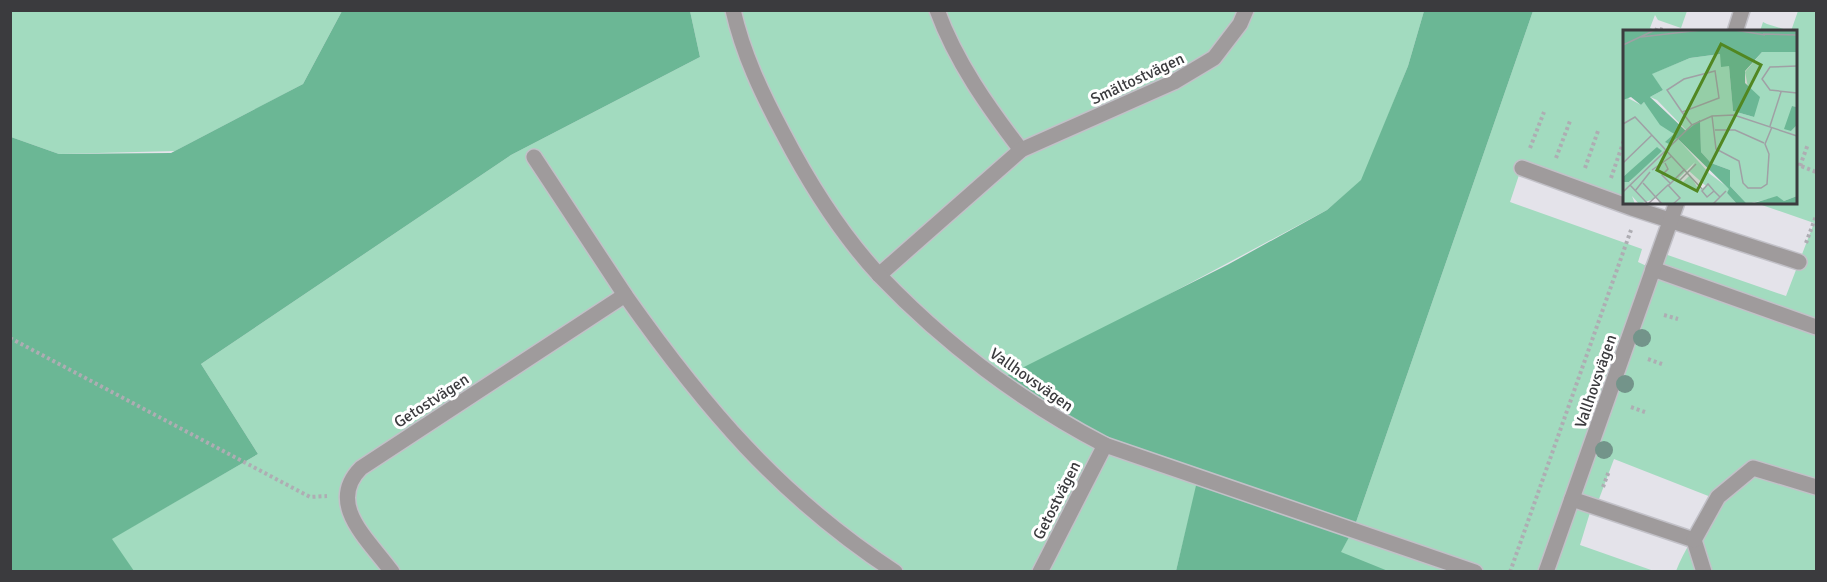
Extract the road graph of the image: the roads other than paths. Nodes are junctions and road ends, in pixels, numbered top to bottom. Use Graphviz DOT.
graph roads {
  1 [pos="733,10"];
  2 [pos="937,10"];
  3 [pos="1246,10"];
  4 [pos="1742,10"];
  5 [pos="1736,30"];
  6 [pos="1021,150"];
  7 [pos="534,157"];
  8 [pos="1521,168"];
  9 [pos="1676,204"];
  10 [pos="1671,221"];
  11 [pos="1799,262"];
  12 [pos="1653,269"];
  13 [pos="879,275"];
  14 [pos="625,295"];
  15 [pos="1816,327"];
  16 [pos="1105,445"];
  17 [pos="1816,487"];
  18 [pos="1572,499"];
  19 [pos="1694,540"];
  20 [pos="392,572"];
  21 [pos="895,572"];
  22 [pos="1040,572"];
  23 [pos="1476,572"];
  24 [pos="1546,572"];
  25 [pos="1704,572"];
  1 -- 13 [label="street, Vallhovsvägen"];
  2 -- 6 [label="street"];
  3 -- 6 [label="street, Smältostvägen"];
  4 -- 5 [label="street"];
  6 -- 13 [label="street, Smältostvägen"];
  7 -- 14 [label="street"];
  8 -- 10 [label="street"];
  9 -- 10 [label="street, Vallhovsvägen"];
  10 -- 11 [label="street"];
  10 -- 12 [label="street, Vallhovsvägen"];
  12 -- 15 [label="street"];
  12 -- 18 [label="street, Vallhovsvägen"];
  13 -- 16 [label="street, Vallhovsvägen"];
  14 -- 20 [label="street, Getostvägen"];
  14 -- 21 [label="street"];
  16 -- 22 [label="street, Getostvägen"];
  16 -- 23 [label="street, Vallhovsvägen"];
  17 -- 19 [label="street"];
  18 -- 19 [label="street"];
  18 -- 24 [label="street, Vallhovsvägen"];
  19 -- 25 [label="street"];
}
